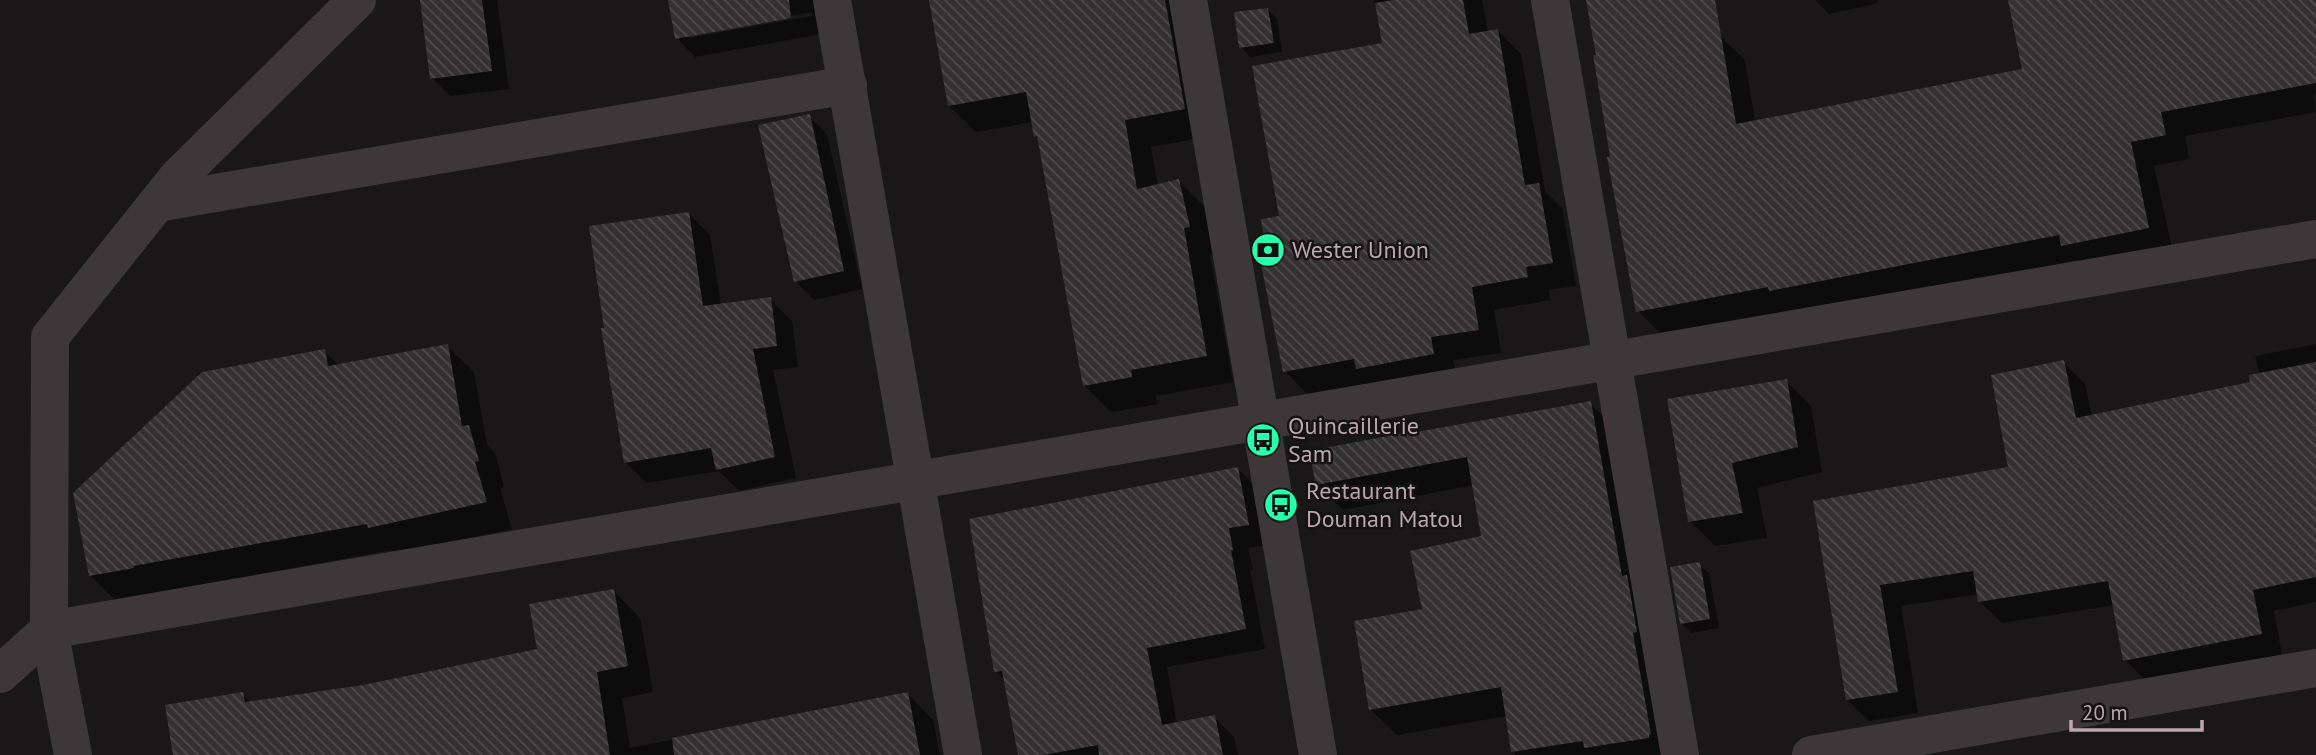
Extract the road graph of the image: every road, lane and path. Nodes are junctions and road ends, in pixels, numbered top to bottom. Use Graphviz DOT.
graph roads {
  1 [pos="357,0"];
  2 [pos="832,0"];
  3 [pos="1188,0"];
  4 [pos="1550,0"];
  5 [pos="848,85"];
  6 [pos="157,203"];
  7 [pos="2316,239"];
  8 [pos="1612,360"];
  9 [pos="1261,421"];
  10 [pos="916,480"];
  11 [pos="49,630"];
  12 [pos="2316,668"];
  13 [pos="0,674"];
  14 [pos="73,755"];
  15 [pos="963,755"];
  16 [pos="1318,755"];
  17 [pos="1680,755"];
  18 [pos="1811,755"];
  1 -- 6 [label="street"];
  2 -- 5 [label="street"];
  3 -- 9 [label="street"];
  4 -- 8 [label="street"];
  5 -- 6 [label="street"];
  5 -- 10 [label="street"];
  6 -- 11 [label="street"];
  7 -- 8 [label="street"];
  8 -- 9 [label="street"];
  8 -- 17 [label="street"];
  9 -- 10 [label="street"];
  9 -- 16 [label="street"];
  10 -- 11 [label="street"];
  10 -- 15 [label="street"];
  11 -- 13 [label="street"];
  11 -- 14 [label="street"];
  12 -- 18 [label="street"];
}
